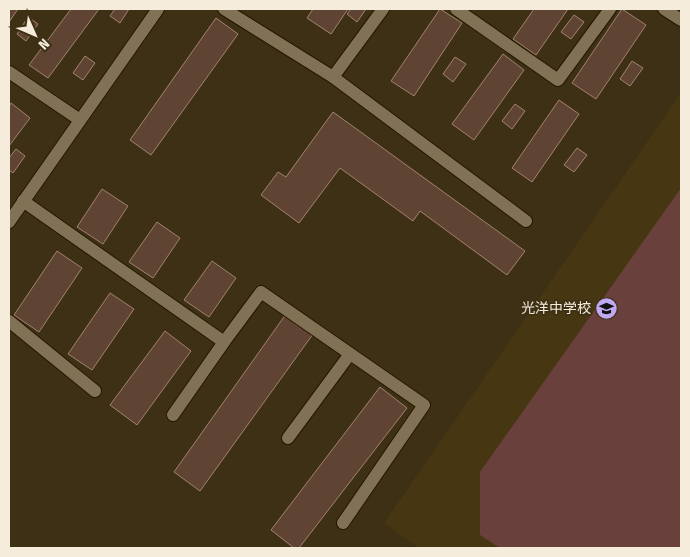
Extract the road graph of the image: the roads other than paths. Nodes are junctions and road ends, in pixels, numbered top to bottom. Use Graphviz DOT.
graph roads {
  1 [pos="158,9"];
  2 [pos="224,9"];
  3 [pos="383,9"];
  4 [pos="456,9"];
  5 [pos="610,9"];
  6 [pos="664,9"];
  7 [pos="681,20"];
  8 [pos="9,72"];
  9 [pos="333,77"];
  10 [pos="80,120"];
  11 [pos="23,201"];
  12 [pos="526,221"];
  13 [pos="9,222"];
  14 [pos="9,322"];
  15 [pos="224,342"];
  16 [pos="350,354"];
  17 [pos="95,391"];
  18 [pos="173,415"];
  19 [pos="288,438"];
  20 [pos="343,523"];
  1 -- 10 [label="street"];
  2 -- 9 [label="street"];
  3 -- 9 [label="street"];
  4 -- 5 [label="street"];
  6 -- 7 [label="street"];
  8 -- 10 [label="street"];
  9 -- 12 [label="street"];
  10 -- 11 [label="street"];
  11 -- 13 [label="street"];
  11 -- 15 [label="street"];
  14 -- 17 [label="street"];
  15 -- 16 [label="street"];
  15 -- 18 [label="street"];
  16 -- 19 [label="street"];
  16 -- 20 [label="street"];
}
